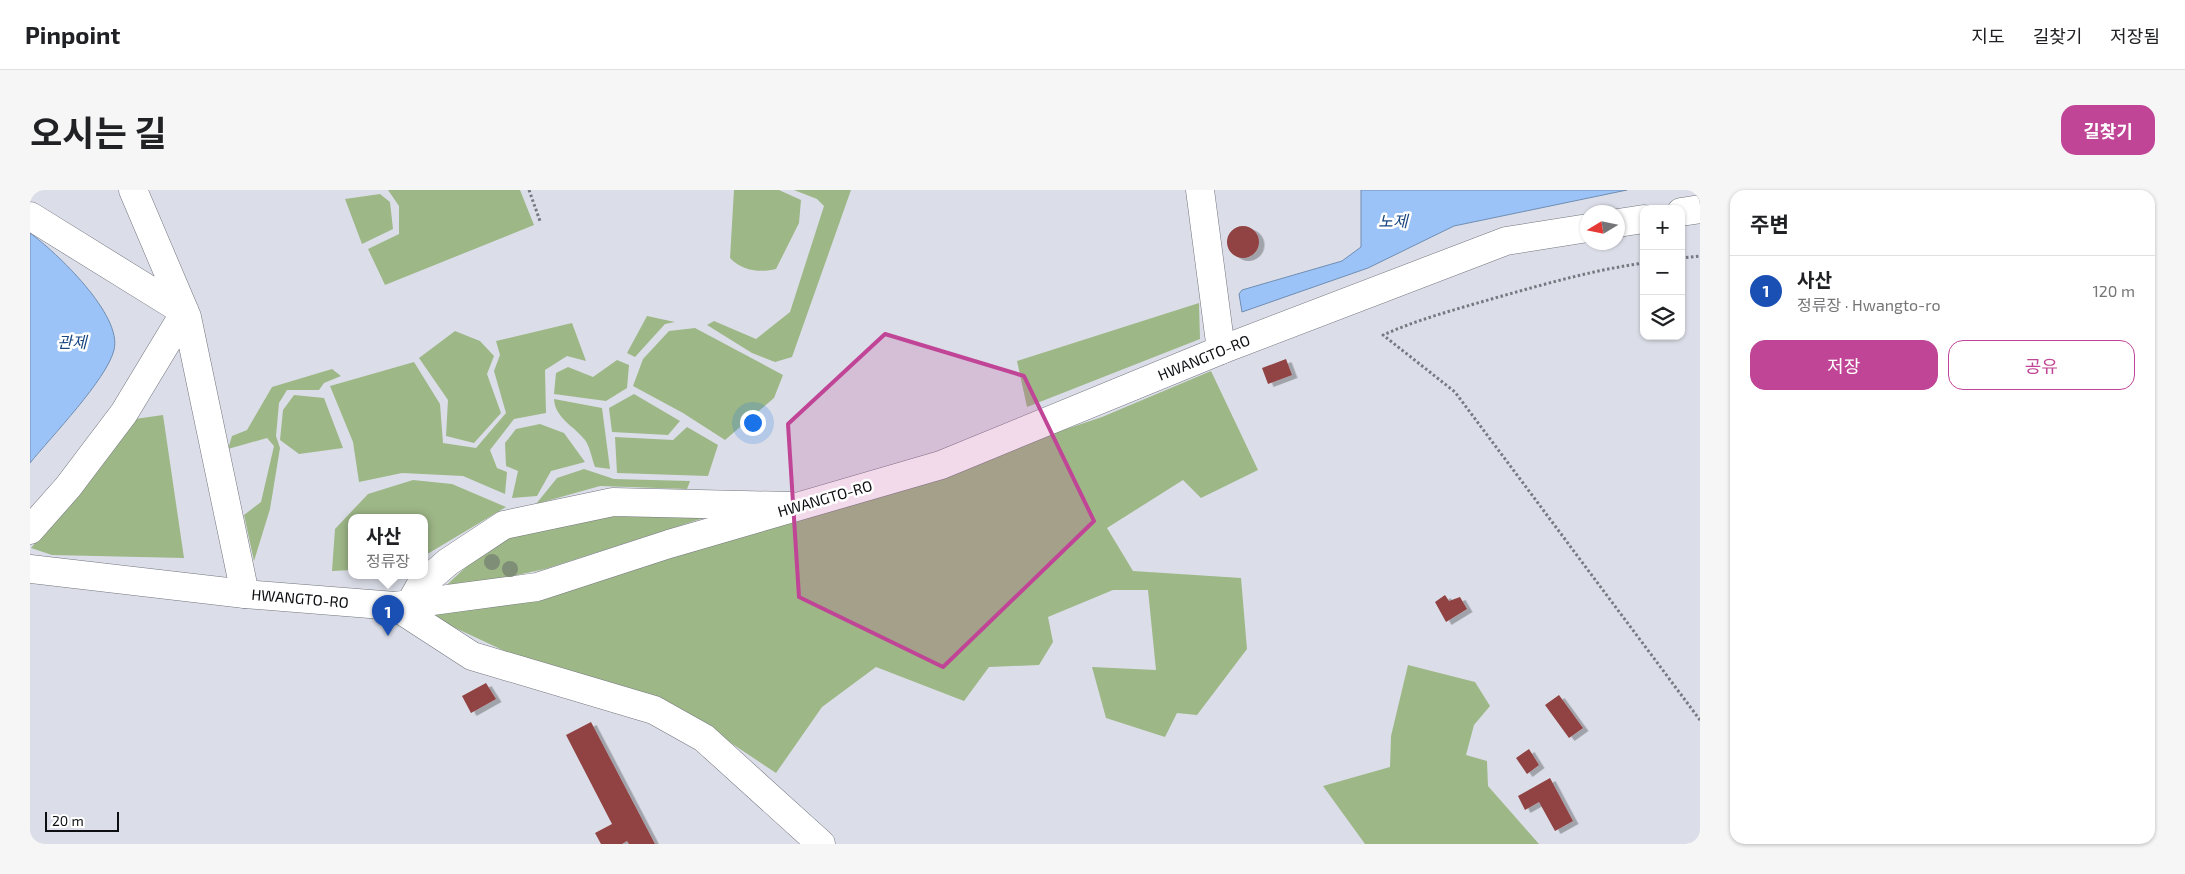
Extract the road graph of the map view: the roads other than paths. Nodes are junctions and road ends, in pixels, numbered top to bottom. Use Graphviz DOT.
graph roads {
  1 [pos="133,190"];
  2 [pos="1200,190"];
  3 [pos="1700,209"];
  4 [pos="1685,211"];
  5 [pos="30,216"];
  6 [pos="1640,220"];
  7 [pos="1625,222"];
  8 [pos="1580,229"];
  9 [pos="185,312"];
  10 [pos="1221,350"];
  11 [pos="801,506"];
  12 [pos="30,530"];
  13 [pos="30,569"];
  14 [pos="245,594"];
  15 [pos="403,605"];
  16 [pos="821,844"];
  1 -- 9 [label="main road"];
  2 -- 10 [label="main road"];
  3 -- 4 [label="main road"];
  5 -- 9 [label="main road"];
  6 -- 7 [label="main road"];
  8 -- 10 [label="main road, HWANGTO-RO"];
  9 -- 12 [label="main road"];
  9 -- 14 [label="main road"];
  10 -- 11 [label="main road, HWANGTO-RO"];
  11 -- 15 [label="main road, HWANGTO-RO"];
  11 -- 15 [label="main road"];
  13 -- 14 [label="main road, HWANGTO-RO"];
  14 -- 15 [label="main road, HWANGTO-RO"];
  15 -- 16 [label="main road"];
}
